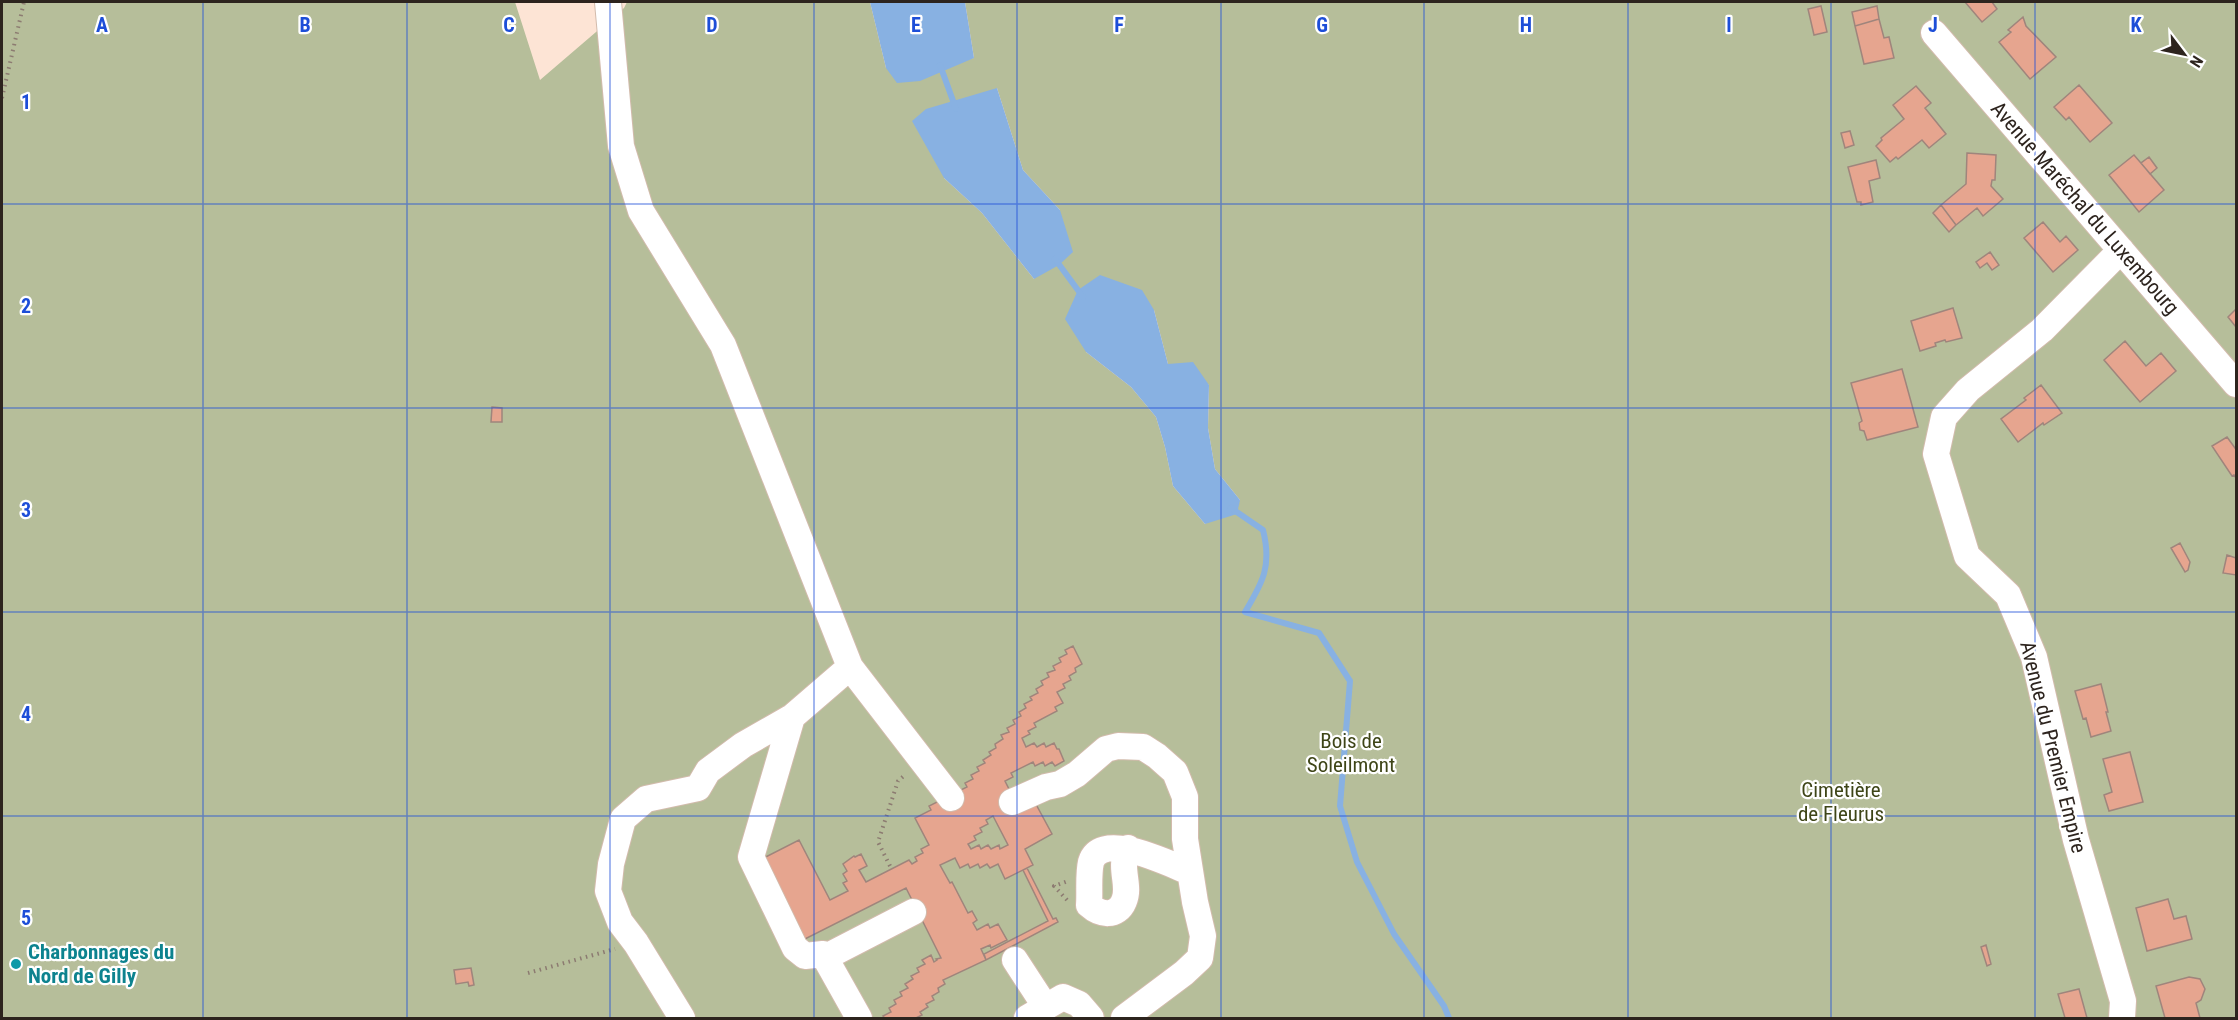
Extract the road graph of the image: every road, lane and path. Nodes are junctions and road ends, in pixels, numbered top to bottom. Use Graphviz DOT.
graph roads {
  1 [pos="24,2"];
  2 [pos="608,2"];
  3 [pos="1934,33"];
  4 [pos="2,98"];
  5 [pos="2121,250"];
  6 [pos="2236,384"];
  7 [pos="850,667"];
  8 [pos="792,717"];
  9 [pos="922,760"];
  10 [pos="951,798"];
  11 [pos="1012,802"];
  12 [pos="1128,848"];
  13 [pos="890,866"];
  14 [pos="1190,872"];
  15 [pos="913,912"];
  16 [pos="636,943"];
  17 [pos="824,957"];
  18 [pos="1015,960"];
  19 [pos="528,973"];
  20 [pos="1036,1012"];
  21 [pos="682,1018"];
  22 [pos="859,1018"];
  23 [pos="1091,1018"];
  24 [pos="1124,1018"];
  25 [pos="2122,1018"];
  1 -- 4 [label="path"];
  2 -- 7 [label="street"];
  3 -- 5 [label="street, Avenue Maréchal du Luxembourg"];
  5 -- 6 [label="street, Avenue Maréchal du Luxembourg"];
  5 -- 25 [label="street, Avenue du Premier Empire"];
  7 -- 8 [label="street"];
  7 -- 9 [label="street"];
  8 -- 16 [label="street"];
  8 -- 17 [label="street"];
  9 -- 10 [label="street"];
  9 -- 13 [label="path"];
  11 -- 14 [label="street"];
  12 -- 14 [label="street"];
  14 -- 24 [label="street"];
  15 -- 17 [label="street"];
  16 -- 19 [label="path"];
  16 -- 21 [label="street"];
  17 -- 22 [label="street"];
  18 -- 20 [label="street"];
  20 -- 23 [label="street"];
}
